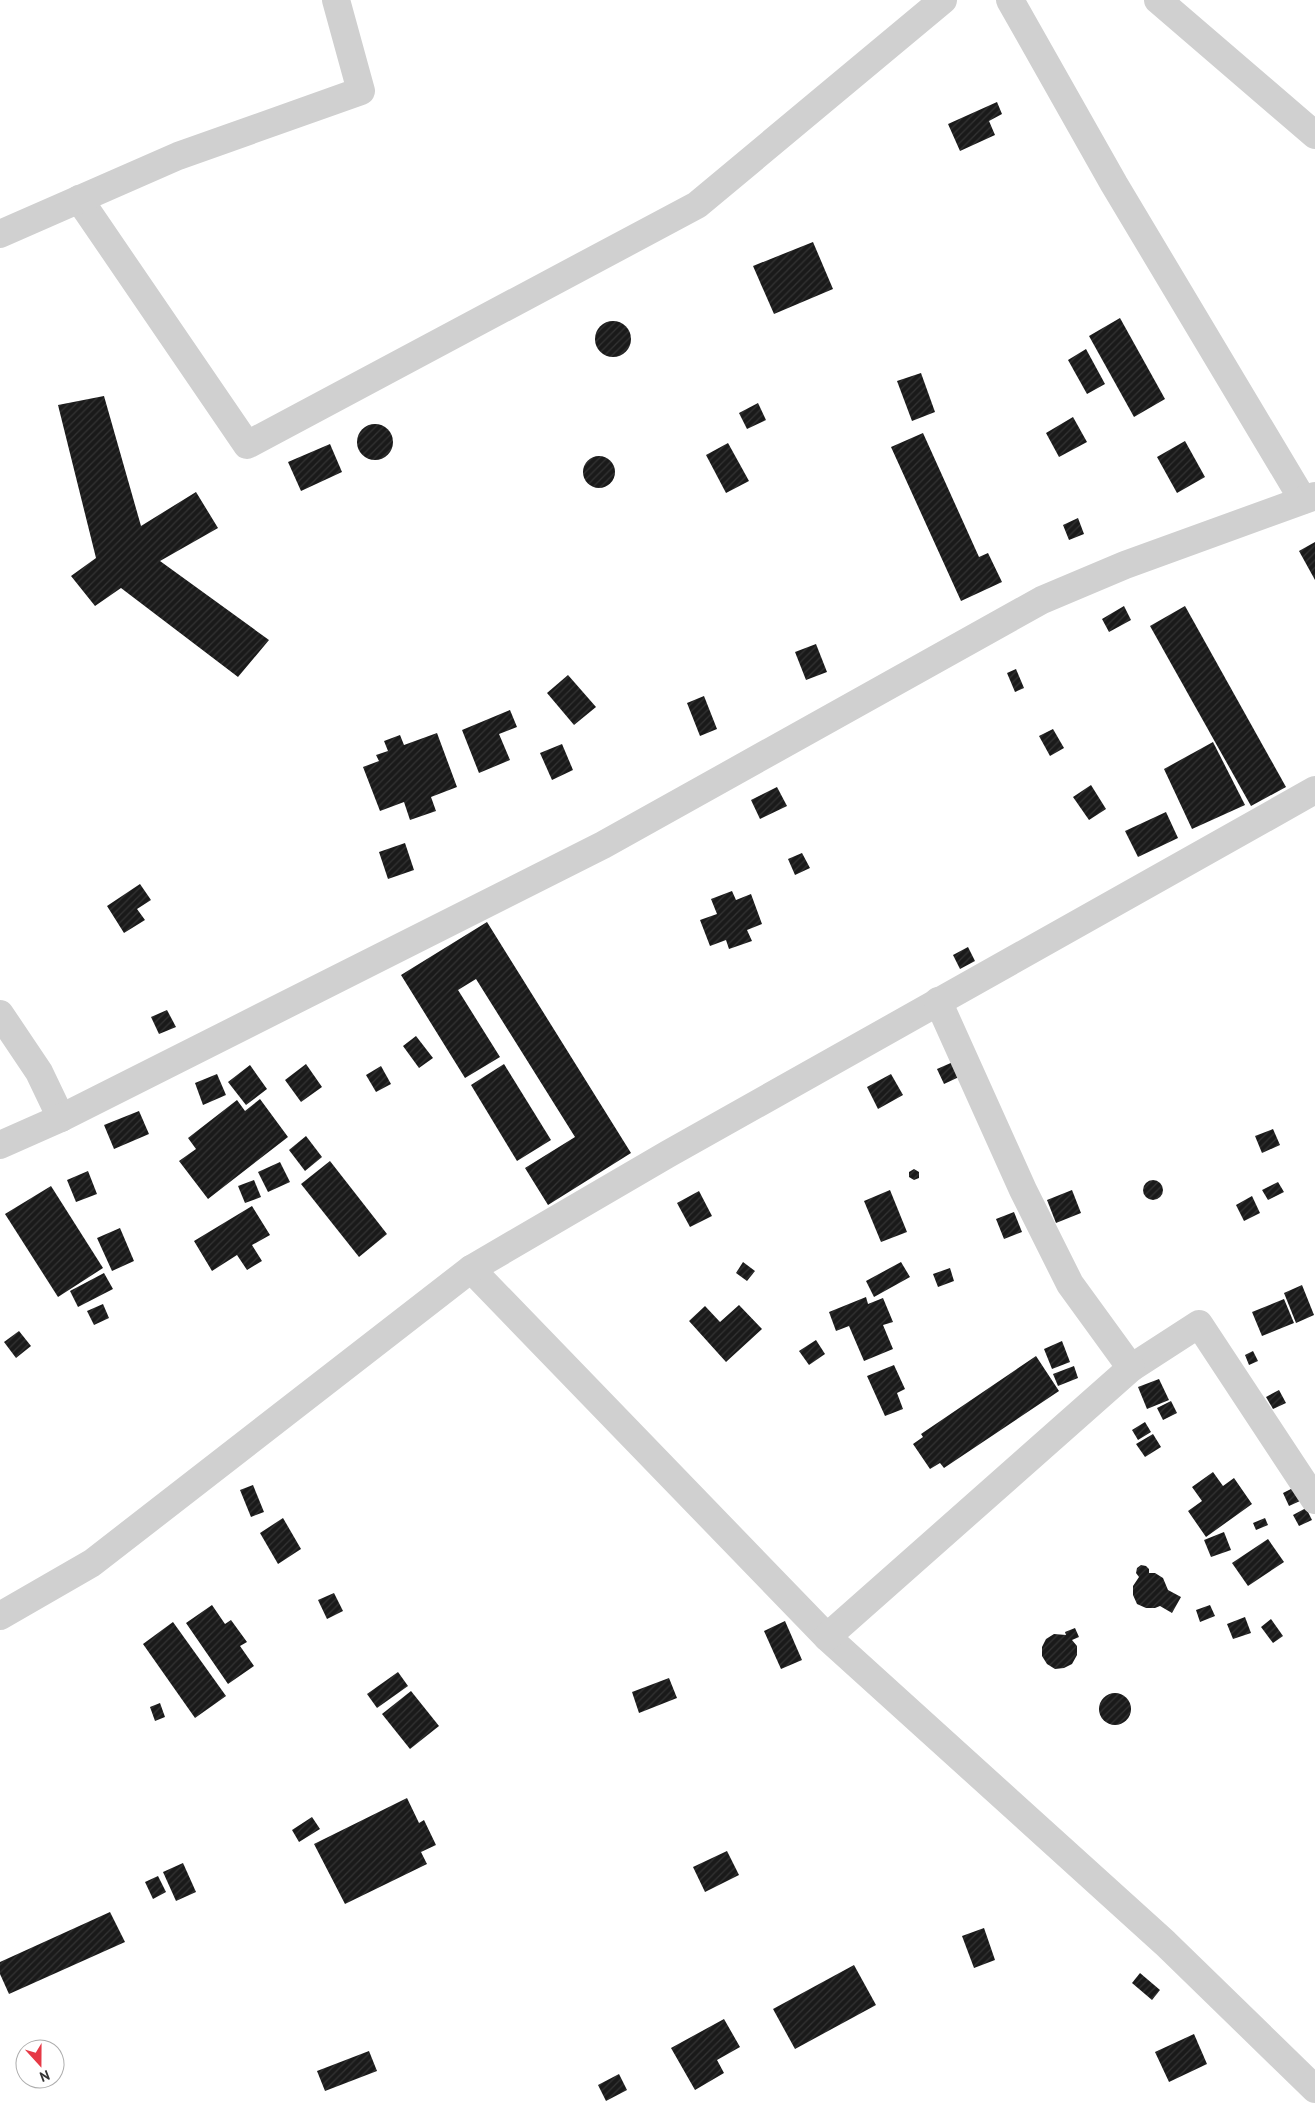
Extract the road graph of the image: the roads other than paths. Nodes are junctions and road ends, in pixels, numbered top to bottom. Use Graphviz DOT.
graph roads {
  1 [pos="336,0"];
  2 [pos="943,0"];
  3 [pos="1010,0"];
  4 [pos="1158,0"];
  5 [pos="1315,135"];
  6 [pos="79,199"];
  7 [pos="0,234"];
  8 [pos="1309,498"];
  9 [pos="1315,790"];
  10 [pos="938,1001"];
  11 [pos="0,1014"];
  12 [pos="61,1118"];
  13 [pos="0,1145"];
  14 [pos="470,1269"];
  15 [pos="1131,1368"];
  16 [pos="1315,1500"];
  17 [pos="0,1616"];
  18 [pos="827,1637"];
  19 [pos="1315,2089"];
  1 -- 6 [label="street"];
  2 -- 6 [label="street"];
  3 -- 8 [label="street"];
  4 -- 5 [label="street"];
  6 -- 7 [label="street"];
  8 -- 12 [label="street"];
  9 -- 10 [label="street"];
  10 -- 14 [label="street"];
  10 -- 15 [label="street"];
  11 -- 12 [label="street"];
  12 -- 13 [label="street"];
  14 -- 17 [label="street"];
  14 -- 18 [label="street"];
  15 -- 16 [label="street"];
  15 -- 18 [label="street"];
  18 -- 19 [label="street"];
}
